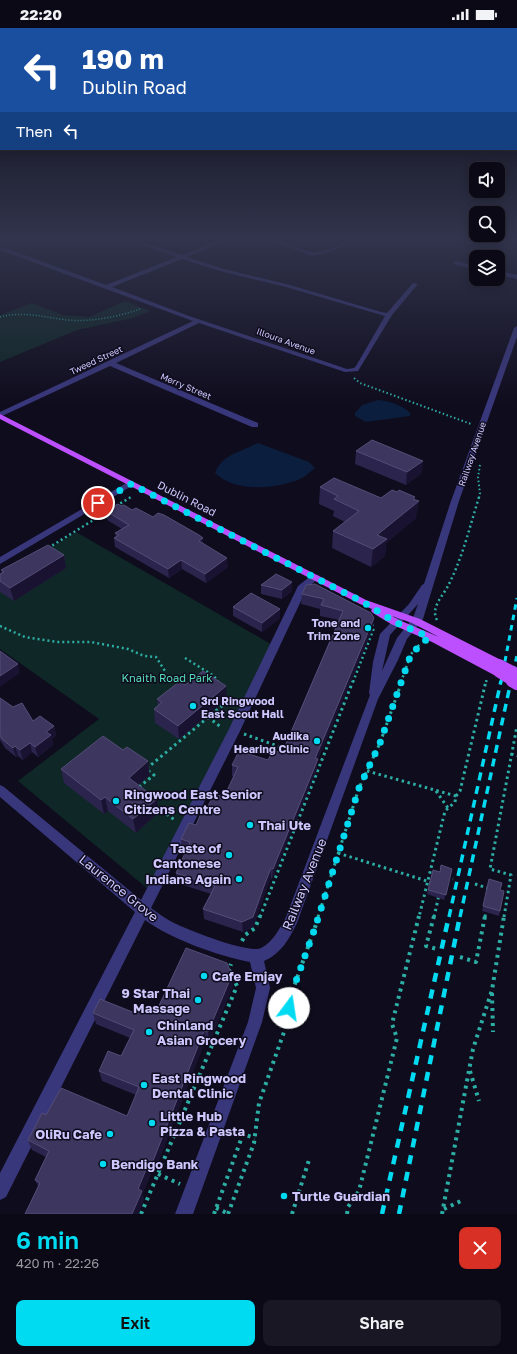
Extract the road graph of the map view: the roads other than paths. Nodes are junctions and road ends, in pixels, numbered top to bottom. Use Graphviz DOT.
graph roads {
  1 [pos="124,293"];
  2 [pos="312,293"];
  3 [pos="407,293"];
  4 [pos="389,315"];
  5 [pos="199,321"];
  6 [pos="517,328"];
  7 [pos="110,363"];
  8 [pos="0,416"];
  9 [pos="255,425"];
  10 [pos="131,484"];
  11 [pos="0,561"];
  12 [pos="315,577"];
  13 [pos="430,580"];
  14 [pos="398,619"];
  15 [pos="413,624"];
  16 [pos="498,668"];
  17 [pos="517,673"];
  18 [pos="517,684"];
  19 [pos="373,699"];
  20 [pos="0,790"];
  21 [pos="142,910"];
  22 [pos="255,956"];
  23 [pos="0,1191"];
  24 [pos="184,1214"];
  1 -- 5 [label="street, Illoura Avenue"];
  2 -- 4 [label="street"];
  3 -- 4 [label="street"];
  4 -- 5 [label="street, Illoura Avenue"];
  5 -- 7 [label="street, Tweed Street"];
  6 -- 13 [label="street, Railway Avenue"];
  7 -- 8 [label="street, Tweed Street"];
  7 -- 9 [label="street, Merry Street"];
  8 -- 10 [label="main road, Dublin Road"];
  10 -- 11 [label="street"];
  10 -- 12 [label="main road, Dublin Road"];
  12 -- 14 [label="main road, Dublin Road"];
  12 -- 21 [label="street"];
  13 -- 14 [label="street, Railway Avenue"];
  13 -- 15 [label="street, Railway Avenue"];
  14 -- 15 [label="main road, Dublin Road"];
  14 -- 19 [label="street, Railway Avenue"];
  15 -- 16 [label="main road, Dublin Road"];
  15 -- 19 [label="street, Railway Avenue"];
  16 -- 17 [label="main road, Dublin Road, bridge"];
  16 -- 18 [label="main road, Dublin Road, bridge"];
  19 -- 22 [label="street, Railway Avenue"];
  20 -- 21 [label="street, Laurence Grove"];
  21 -- 22 [label="street, Laurence Grove"];
  21 -- 23 [label="street"];
  22 -- 24 [label="street"];
}
